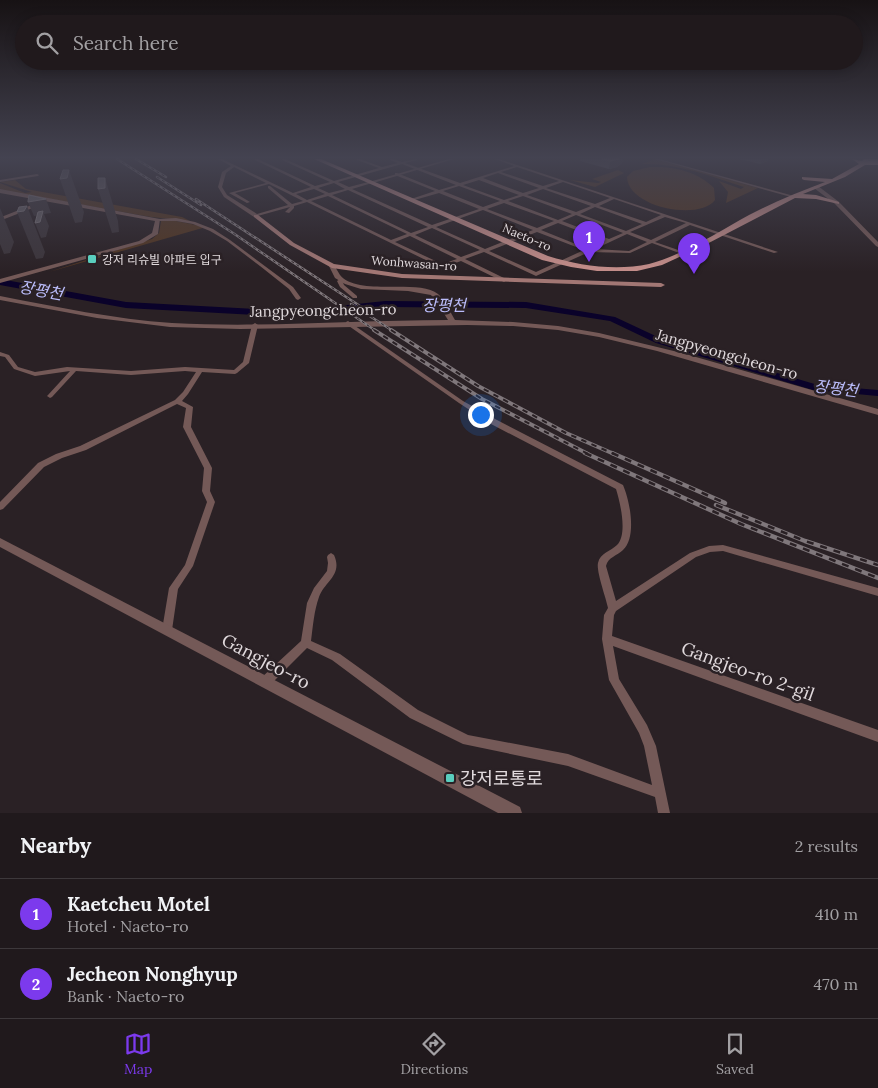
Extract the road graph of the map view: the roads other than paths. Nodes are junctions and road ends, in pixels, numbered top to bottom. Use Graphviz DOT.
graph roads {
  1 [pos="32,197"];
  2 [pos="226,197"];
  3 [pos="238,197"];
  4 [pos="283,197"];
  5 [pos="298,197"];
  6 [pos="323,197"];
  7 [pos="334,197"];
  8 [pos="367,197"];
  9 [pos="405,197"];
  10 [pos="422,197"];
  11 [pos="455,197"];
  12 [pos="493,197"];
  13 [pos="520,197"];
  14 [pos="530,197"];
  15 [pos="568,197"];
  16 [pos="611,197"];
  17 [pos="790,197"];
  18 [pos="803,197"];
  19 [pos="829,197"];
  20 [pos="833,197"];
  21 [pos="614,198"];
  22 [pos="48,200"];
  23 [pos="412,200"];
  24 [pos="307,201"];
  25 [pos="248,202"];
  26 [pos="506,202"];
  27 [pos="837,203"];
  28 [pos="292,205"];
  29 [pos="594,206"];
  30 [pos="486,209"];
  31 [pos="287,212"];
  32 [pos="576,214"];
  33 [pos="665,215"];
  34 [pos="256,216"];
  35 [pos="0,219"];
  36 [pos="158,220"];
  37 [pos="457,220"];
  38 [pos="557,221"];
  39 [pos="690,223"];
  40 [pos="647,224"];
  41 [pos="433,227"];
  42 [pos="536,230"];
  43 [pos="630,233"];
  44 [pos="721,234"];
  45 [pos="411,235"];
  46 [pos="392,241"];
  47 [pos="610,241"];
  48 [pos="508,242"];
  49 [pos="652,242"];
  50 [pos="877,244"];
  51 [pos="486,250"];
  52 [pos="587,250"];
  53 [pos="776,252"];
  54 [pos="682,253"];
  55 [pos="460,259"];
  56 [pos="563,263"];
  57 [pos="332,266"];
  58 [pos="504,280"];
  59 [pos="0,281"];
  60 [pos="340,281"];
  61 [pos="661,285"];
  62 [pos="355,296"];
  63 [pos="0,298"];
  64 [pos="298,298"];
  65 [pos="437,298"];
  66 [pos="451,321"];
  67 [pos="348,323"];
  68 [pos="256,325"];
  69 [pos="0,354"];
  70 [pos="76,369"];
  71 [pos="200,370"];
  72 [pos="50,396"];
  73 [pos="177,401"];
  74 [pos="878,412"];
  75 [pos="0,507"];
  76 [pos="0,542"];
  77 [pos="331,557"];
  78 [pos="878,592"];
  79 [pos="613,608"];
  80 [pos="167,630"];
  81 [pos="607,639"];
  82 [pos="306,643"];
  83 [pos="265,682"];
  84 [pos="878,736"];
  85 [pos="659,792"];
  86 [pos="514,813"];
  87 [pos="664,813"];
  1 -- 22 [label="street"];
  2 -- 34 [label="street, Wonhwasan-ro"];
  3 -- 25 [label="street"];
  4 -- 28 [label="street"];
  5 -- 24 [label="street"];
  6 -- 24 [label="street"];
  7 -- 45 [label="street"];
  8 -- 41 [label="street"];
  9 -- 23 [label="main road, Naeto-ro"];
  10 -- 23 [label="street"];
  11 -- 30 [label="street"];
  12 -- 26 [label="street"];
  13 -- 26 [label="street"];
  14 -- 32 [label="street"];
  15 -- 29 [label="street"];
  16 -- 21 [label="street"];
  17 -- 44 [label="main road, Naeto-ro"];
  18 -- 27 [label="main road"];
  19 -- 27 [label="street"];
  20 -- 27 [label="main road"];
  21 -- 29 [label="street"];
  21 -- 33 [label="street"];
  22 -- 35 [label="street"];
  22 -- 36 [label="street"];
  23 -- 37 [label="main road, Naeto-ro"];
  24 -- 28 [label="street"];
  24 -- 46 [label="street"];
  26 -- 30 [label="street"];
  26 -- 38 [label="street"];
  27 -- 50 [label="street"];
  28 -- 31 [label="street"];
  28 -- 34 [label="street"];
  29 -- 32 [label="street"];
  29 -- 40 [label="street"];
  30 -- 37 [label="street"];
  30 -- 42 [label="street"];
  32 -- 38 [label="street"];
  32 -- 43 [label="street"];
  33 -- 39 [label="street"];
  33 -- 40 [label="street"];
  34 -- 57 [label="main road, Wonhwasan-ro"];
  36 -- 59 [label="street"];
  36 -- 64 [label="street"];
  37 -- 41 [label="street"];
  37 -- 48 [label="main road, Naeto-ro"];
  38 -- 42 [label="street"];
  38 -- 47 [label="street"];
  39 -- 44 [label="street"];
  39 -- 49 [label="street"];
  40 -- 43 [label="street"];
  41 -- 45 [label="street"];
  41 -- 51 [label="street"];
  42 -- 48 [label="street"];
  42 -- 52 [label="street"];
  43 -- 47 [label="street"];
  43 -- 49 [label="street"];
  44 -- 53 [label="street"];
  44 -- 54 [label="main road, Naeto-ro"];
  45 -- 46 [label="street"];
  45 -- 55 [label="street"];
  46 -- 55 [label="street"];
  47 -- 52 [label="street"];
  48 -- 51 [label="street"];
  48 -- 56 [label="main road, Naeto-ro"];
  49 -- 52 [label="street"];
  49 -- 54 [label="street"];
  51 -- 55 [label="street"];
  51 -- 56 [label="street"];
  52 -- 56 [label="street"];
  54 -- 56 [label="main road, Naeto-ro"];
  55 -- 58 [label="street"];
  57 -- 58 [label="main road, Wonhwasan-ro"];
  57 -- 60 [label="street"];
  58 -- 61 [label="main road, Wonhwasan-ro"];
  60 -- 62 [label="street"];
  60 -- 65 [label="street"];
  63 -- 68 [label="street, Jangpyeongcheon-ro"];
  65 -- 66 [label="street"];
  66 -- 67 [label="street, Jangpyeongcheon-ro"];
  66 -- 74 [label="street, Jangpyeongcheon-ro"];
  67 -- 68 [label="street, Jangpyeongcheon-ro"];
  67 -- 79 [label="street"];
  68 -- 71 [label="street"];
  69 -- 70 [label="street"];
  70 -- 71 [label="street"];
  70 -- 72 [label="street"];
  71 -- 73 [label="street"];
  73 -- 75 [label="street"];
  73 -- 80 [label="street"];
  76 -- 80 [label="street, Gangjeo-ro"];
  77 -- 82 [label="street"];
  78 -- 79 [label="street"];
  79 -- 81 [label="street"];
  80 -- 83 [label="street, Gangjeo-ro"];
  81 -- 84 [label="street, Gangjeo-ro 2-gil"];
  81 -- 85 [label="street"];
  82 -- 83 [label="street"];
  82 -- 85 [label="street"];
  83 -- 86 [label="street, Gangjeo-ro"];
  85 -- 87 [label="street"];
}
